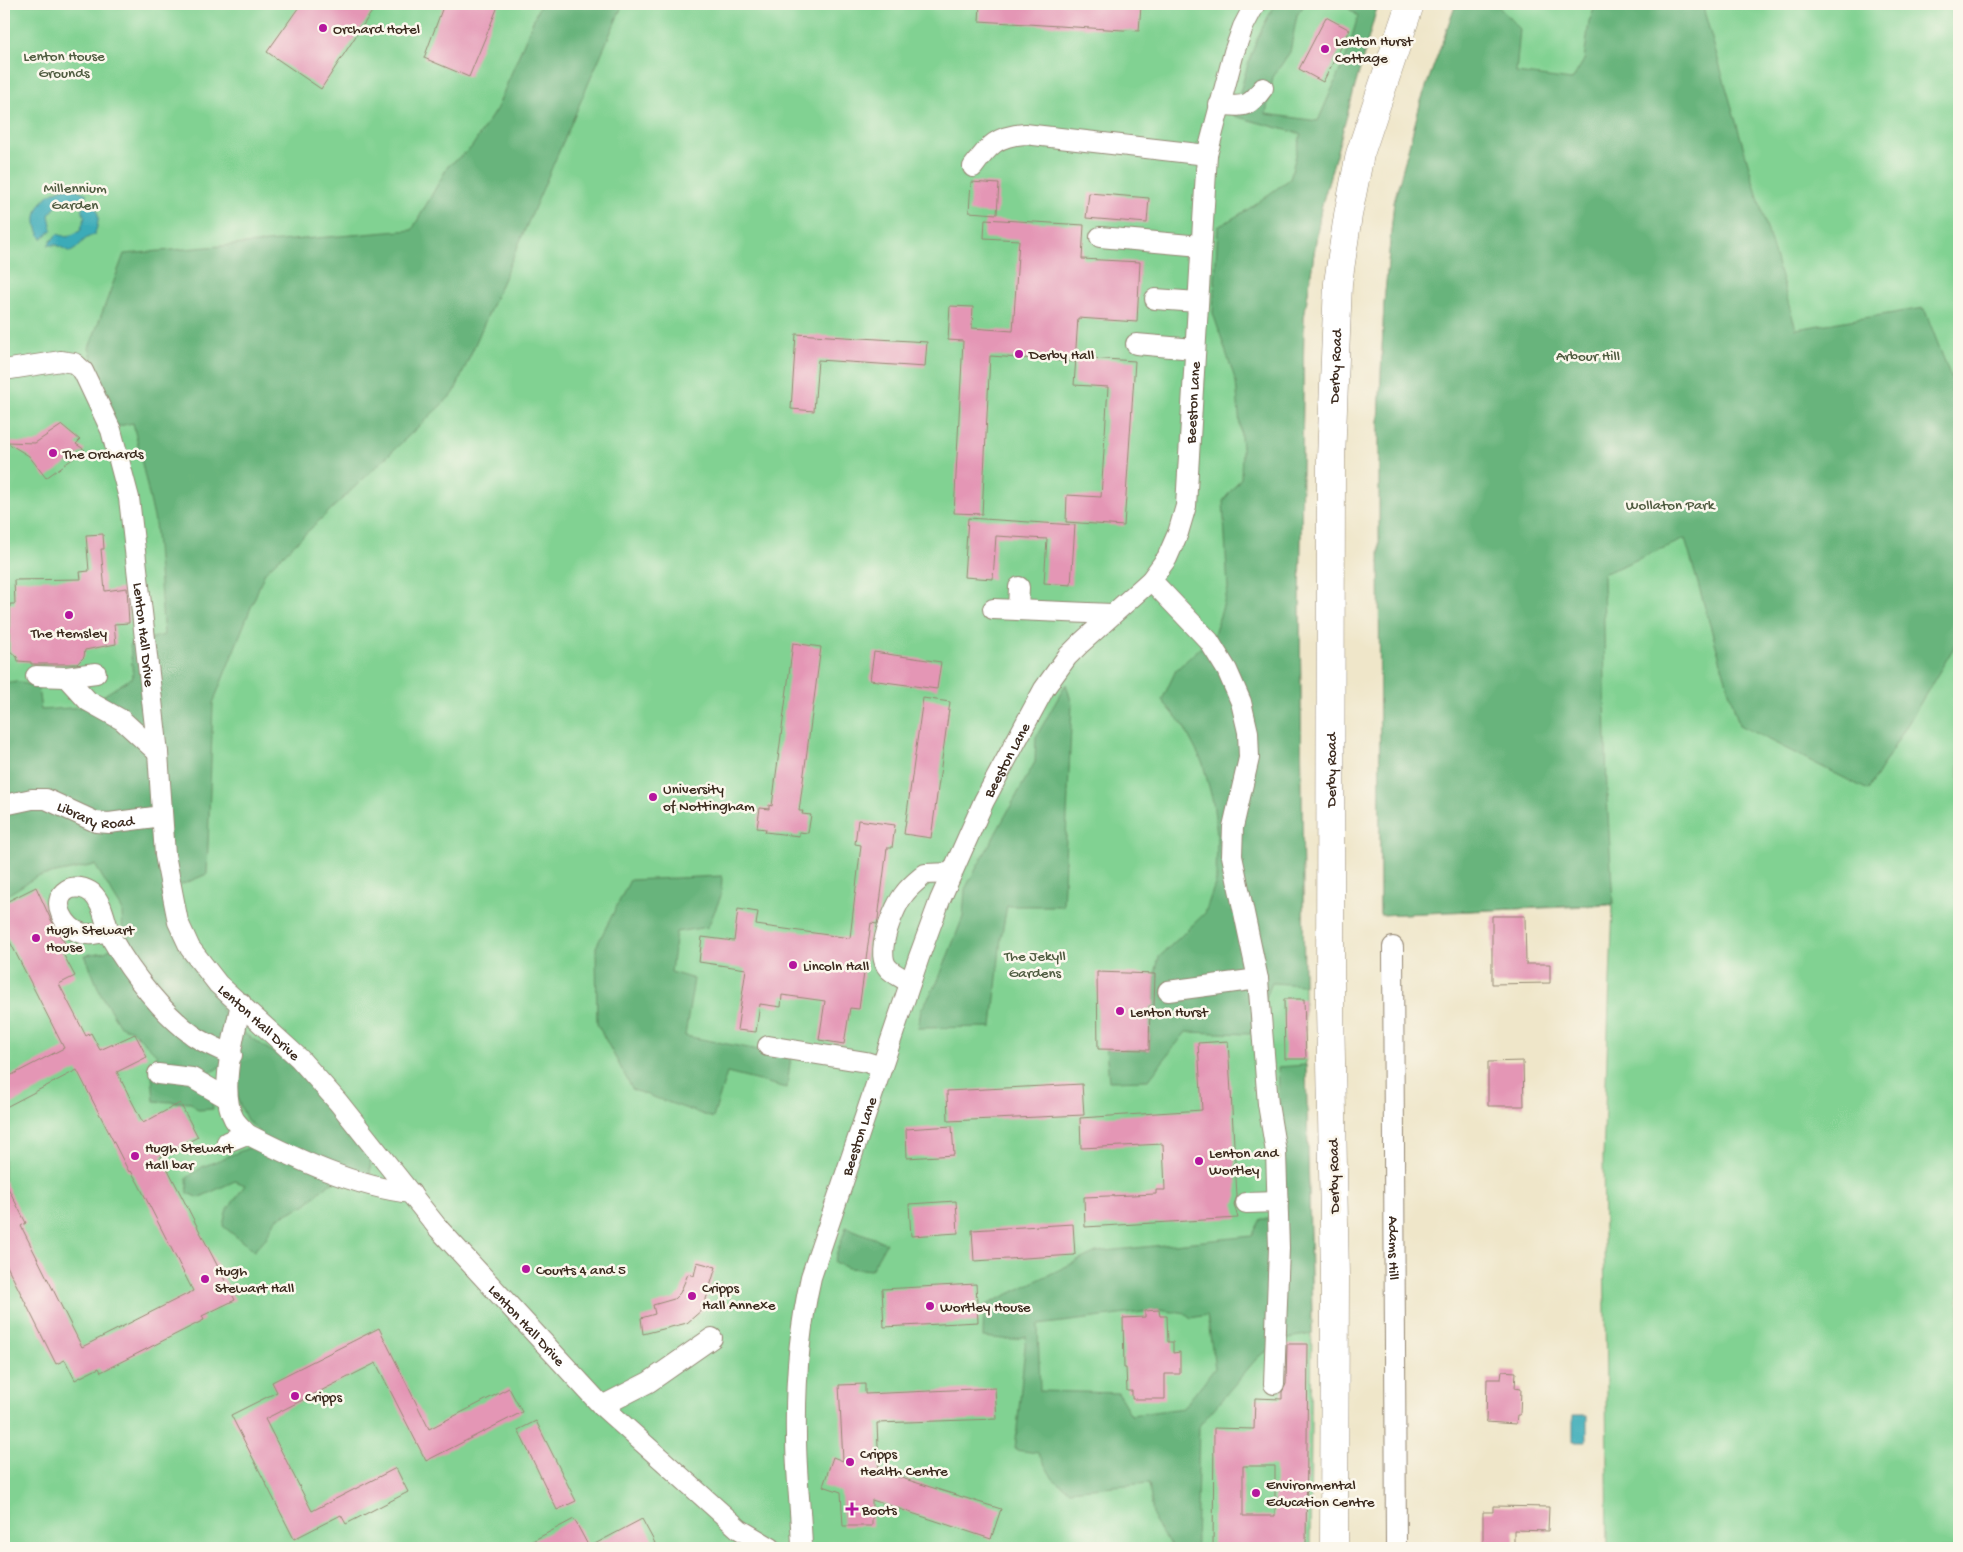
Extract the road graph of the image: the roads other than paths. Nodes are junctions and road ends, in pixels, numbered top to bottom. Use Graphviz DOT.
graph roads {
  1 [pos="1255,4"];
  2 [pos="1410,4"];
  3 [pos="1263,88"];
  4 [pos="1219,105"];
  5 [pos="1207,155"];
  6 [pos="973,167"];
  7 [pos="1100,237"];
  8 [pos="1201,246"];
  9 [pos="1155,299"];
  10 [pos="1198,302"];
  11 [pos="1136,344"];
  12 [pos="1194,349"];
  13 [pos="4,370"];
  14 [pos="1151,580"];
  15 [pos="1019,587"];
  16 [pos="993,609"];
  17 [pos="1018,610"];
  18 [pos="1112,614"];
  19 [pos="96,673"];
  20 [pos="36,676"];
  21 [pos="66,677"];
  22 [pos="158,753"];
  23 [pos="4,805"];
  24 [pos="162,816"];
  25 [pos="952,874"];
  26 [pos="107,931"];
  27 [pos="1393,947"];
  28 [pos="1258,979"];
  29 [pos="910,983"];
  30 [pos="1168,991"];
  31 [pos="241,1003"];
  32 [pos="768,1046"];
  33 [pos="232,1055"];
  34 [pos="882,1067"];
  35 [pos="158,1074"];
  36 [pos="227,1098"];
  37 [pos="247,1134"];
  38 [pos="227,1142"];
  39 [pos="411,1193"];
  40 [pos="1278,1202"];
  41 [pos="1246,1203"];
  42 [pos="712,1338"];
  43 [pos="1274,1384"];
  44 [pos="602,1406"];
  45 [pos="771,1548"];
  46 [pos="802,1548"];
  47 [pos="1334,1548"];
  48 [pos="1396,1548"];
  1 -- 4 [label="street, Beeston Lane"];
  2 -- 47 [label="highway, Derby Road"];
  3 -- 4 [label="street"];
  4 -- 5 [label="street, Beeston Lane"];
  5 -- 6 [label="street"];
  5 -- 8 [label="street, Beeston Lane"];
  7 -- 8 [label="street"];
  8 -- 10 [label="street, Beeston Lane"];
  9 -- 10 [label="street"];
  10 -- 12 [label="street, Beeston Lane"];
  11 -- 12 [label="street"];
  12 -- 14 [label="street, Beeston Lane"];
  13 -- 22 [label="street, Lenton Hall Drive"];
  14 -- 18 [label="street, Beeston Lane"];
  14 -- 28 [label="street"];
  15 -- 17 [label="street"];
  16 -- 17 [label="street"];
  17 -- 18 [label="street"];
  18 -- 25 [label="street, Beeston Lane"];
  19 -- 21 [label="street"];
  20 -- 21 [label="street"];
  21 -- 22 [label="street"];
  22 -- 24 [label="street, Lenton Hall Drive"];
  23 -- 24 [label="street, Library Road"];
  24 -- 31 [label="street, Lenton Hall Drive"];
  25 -- 29 [label="street, Beeston Lane"];
  25 -- 29 [label="street"];
  26 -- 33 [label="street"];
  27 -- 48 [label="street, Adams Hill"];
  28 -- 30 [label="street"];
  28 -- 40 [label="street"];
  29 -- 34 [label="street, Beeston Lane"];
  31 -- 33 [label="street"];
  31 -- 39 [label="street, Lenton Hall Drive"];
  32 -- 34 [label="street"];
  33 -- 36 [label="street"];
  34 -- 46 [label="street, Beeston Lane"];
  35 -- 36 [label="street"];
  36 -- 37 [label="street"];
  37 -- 38 [label="street"];
  37 -- 39 [label="street"];
  39 -- 44 [label="street, Lenton Hall Drive"];
  40 -- 41 [label="street"];
  40 -- 43 [label="street"];
  42 -- 44 [label="street"];
  44 -- 45 [label="street, Lenton Hall Drive"];
}
